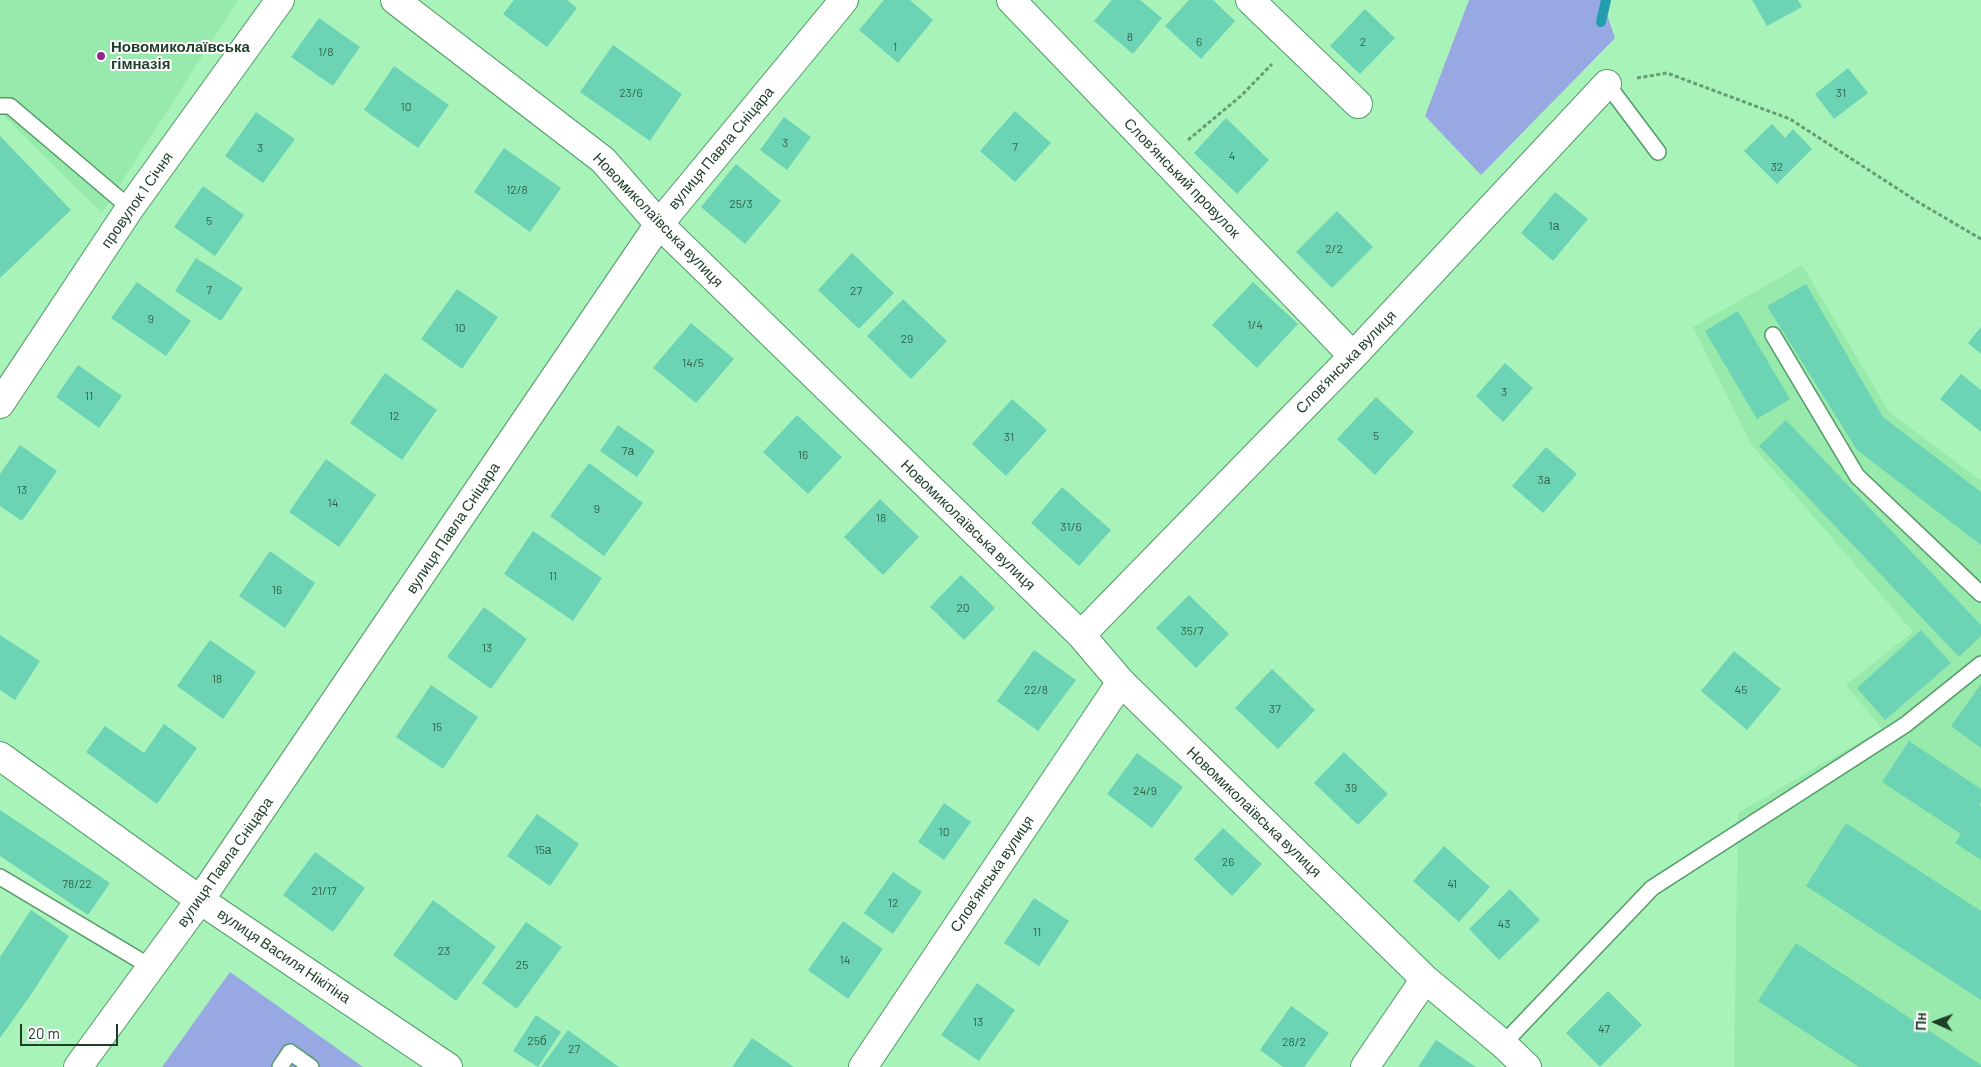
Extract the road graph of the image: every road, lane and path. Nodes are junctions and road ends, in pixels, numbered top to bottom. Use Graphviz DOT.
graph roads {
  1 [pos="280,0"];
  2 [pos="395,0"];
  3 [pos="844,0"];
  4 [pos="1011,0"];
  5 [pos="1250,0"];
  6 [pos="1293,41"];
  7 [pos="1607,84"];
  8 [pos="1358,104"];
  9 [pos="0,106"];
  10 [pos="1658,152"];
  11 [pos="1164,159"];
  12 [pos="130,208"];
  13 [pos="659,224"];
  14 [pos="1981,239"];
  15 [pos="1773,335"];
  16 [pos="1353,356"];
  17 [pos="0,404"];
  18 [pos="1981,594"];
  19 [pos="1080,635"];
  20 [pos="1981,664"];
  21 [pos="1121,682"];
  22 [pos="0,756"];
  23 [pos="0,877"];
  24 [pos="200,900"];
  25 [pos="151,967"];
  26 [pos="1425,979"];
  27 [pos="1503,1044"];
  28 [pos="78,1067"];
  29 [pos="280,1067"];
  30 [pos="311,1067"];
  31 [pos="448,1067"];
  32 [pos="863,1067"];
  33 [pos="1365,1067"];
  34 [pos="1527,1067"];
  1 -- 12 [label="street, провулок 1 Січня"];
  2 -- 13 [label="street, Новомиколаївська вулиця"];
  3 -- 13 [label="street, вулиця Павла Сніцара"];
  4 -- 11 [label="street, Словʼянський провулок"];
  5 -- 6 [label="street"];
  6 -- 8 [label="street"];
  6 -- 11 [label="path"];
  7 -- 10 [label="lane"];
  7 -- 14 [label="path"];
  7 -- 16 [label="street, Словʼянська вулиця"];
  9 -- 12 [label="lane"];
  11 -- 16 [label="street, Словʼянський провулок"];
  12 -- 17 [label="street, провулок 1 Січня"];
  13 -- 19 [label="street, Новомиколаївська вулиця"];
  13 -- 24 [label="street, вулиця Павла Сніцара"];
  15 -- 18 [label="lane"];
  16 -- 19 [label="street, Словʼянська вулиця"];
  19 -- 21 [label="street, Новомиколаївська вулиця"];
  20 -- 27 [label="lane"];
  21 -- 26 [label="street, Новомиколаївська вулиця"];
  21 -- 32 [label="street, Словʼянська вулиця"];
  22 -- 24 [label="street, вулиця Василя Нікітіна"];
  23 -- 25 [label="lane"];
  24 -- 25 [label="street, вулиця Павла Сніцара"];
  24 -- 31 [label="street, вулиця Василя Нікітіна"];
  25 -- 28 [label="street, вулиця Павла Сніцара"];
  26 -- 27 [label="street, Новомиколаївська вулиця"];
  26 -- 33 [label="street"];
  27 -- 34 [label="street, Новомиколаївська вулиця"];
  29 -- 30 [label="lane"];
}
